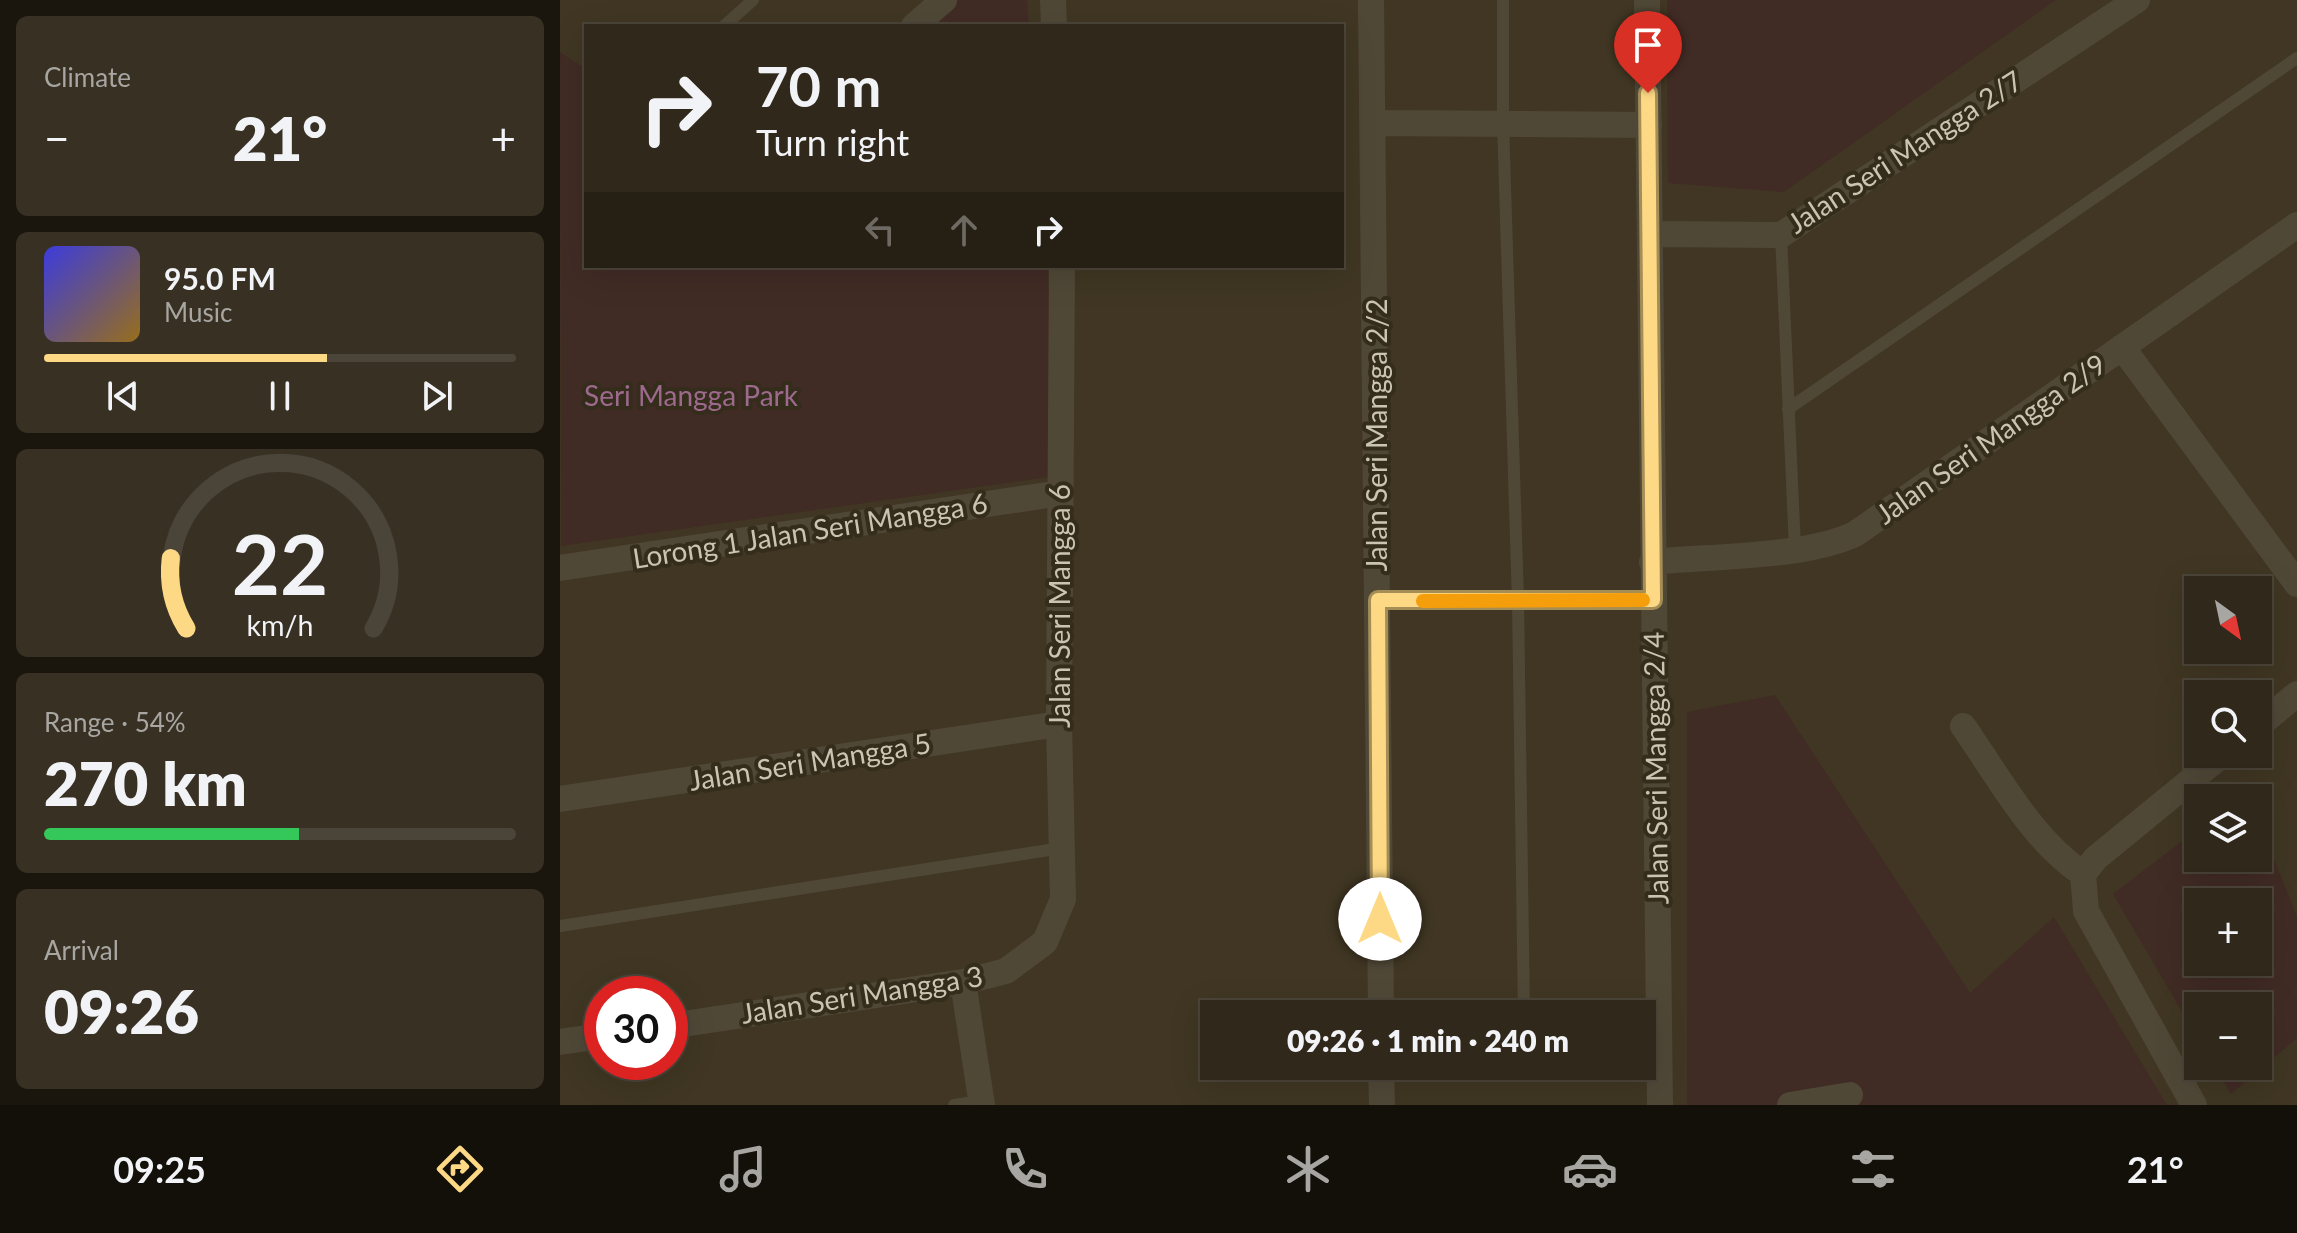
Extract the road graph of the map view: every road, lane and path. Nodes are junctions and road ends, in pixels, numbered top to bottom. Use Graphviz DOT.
graph roads {
  1 [pos="753,0"];
  2 [pos="944,0"];
  3 [pos="1053,0"];
  4 [pos="1371,0"];
  5 [pos="1503,0"];
  6 [pos="1647,0"];
  7 [pos="2136,0"];
  8 [pos="726,24"];
  9 [pos="916,24"];
  10 [pos="1054,24"];
  11 [pos="2297,58"];
  12 [pos="1503,122"];
  13 [pos="1375,123"];
  14 [pos="1649,125"];
  15 [pos="2297,225"];
  16 [pos="1652,234"];
  17 [pos="1781,235"];
  18 [pos="1062,268"];
  19 [pos="2122,347"];
  20 [pos="1788,409"];
  21 [pos="1061,493"];
  22 [pos="1795,549"];
  23 [pos="1652,562"];
  24 [pos="560,568"];
  25 [pos="2297,584"];
  26 [pos="1378,600"];
  27 [pos="1653,600"];
  28 [pos="1518,601"];
  29 [pos="2297,694"];
  30 [pos="2272,715"];
  31 [pos="1059,724"];
  32 [pos="1963,726"];
  33 [pos="2206,768"];
  34 [pos="560,799"];
  35 [pos="1062,848"];
  36 [pos="2083,874"];
  37 [pos="560,926"];
  38 [pos="1045,942"];
  39 [pos="963,982"];
  40 [pos="1381,1000"];
  41 [pos="1524,1000"];
  42 [pos="688,1023"];
  43 [pos="584,1039"];
  44 [pos="560,1042"];
  45 [pos="1381,1080"];
  46 [pos="1850,1095"];
  47 [pos="982,1103"];
  48 [pos="954,1105"];
  49 [pos="1382,1105"];
  50 [pos="1660,1105"];
  51 [pos="1790,1105"];
  52 [pos="2194,1105"];
  1 -- 8 [label="lane"];
  2 -- 9 [label="street"];
  3 -- 10 [label="street"];
  4 -- 13 [label="street, Jalan Seri Mangga 2/2"];
  5 -- 12 [label="lane"];
  6 -- 14 [label="street, Jalan Seri Mangga 2/4"];
  7 -- 17 [label="street, Jalan Seri Mangga 2/7"];
  11 -- 20 [label="lane"];
  12 -- 13 [label="street"];
  12 -- 14 [label="street"];
  12 -- 28 [label="lane"];
  13 -- 26 [label="street, Jalan Seri Mangga 2/2"];
  14 -- 16 [label="street, Jalan Seri Mangga 2/4"];
  15 -- 19 [label="street, Jalan Seri Mangga 2/9"];
  16 -- 17 [label="street, Jalan Seri Mangga 2/7"];
  16 -- 23 [label="street, Jalan Seri Mangga 2/4"];
  17 -- 20 [label="lane"];
  18 -- 21 [label="street, Jalan Seri Mangga 6"];
  19 -- 22 [label="street, Jalan Seri Mangga 2/9"];
  19 -- 25 [label="street"];
  20 -- 22 [label="lane"];
  21 -- 24 [label="street, Lorong 1 Jalan Seri Mangga 6"];
  21 -- 31 [label="street, Jalan Seri Mangga 6"];
  22 -- 23 [label="street, Jalan Seri Mangga 2/9"];
  23 -- 27 [label="street, Jalan Seri Mangga 2/4"];
  26 -- 28 [label="lane"];
  26 -- 40 [label="street, Jalan Seri Mangga 2/2"];
  27 -- 28 [label="lane"];
  27 -- 50 [label="street, Jalan Seri Mangga 2/4"];
  28 -- 41 [label="lane"];
  29 -- 30 [label="street"];
  31 -- 34 [label="street, Jalan Seri Mangga 5"];
  31 -- 35 [label="street, Jalan Seri Mangga 6"];
  32 -- 36 [label="street"];
  33 -- 36 [label="street"];
  35 -- 37 [label="lane"];
  35 -- 38 [label="street, Jalan Seri Mangga 6"];
  36 -- 52 [label="street"];
  38 -- 39 [label="street, Jalan Seri Mangga 3"];
  39 -- 42 [label="street, Jalan Seri Mangga 3"];
  39 -- 47 [label="street"];
  43 -- 44 [label="street"];
  45 -- 49 [label="street"];
  46 -- 51 [label="street"];
  47 -- 48 [label="lane"];
}
